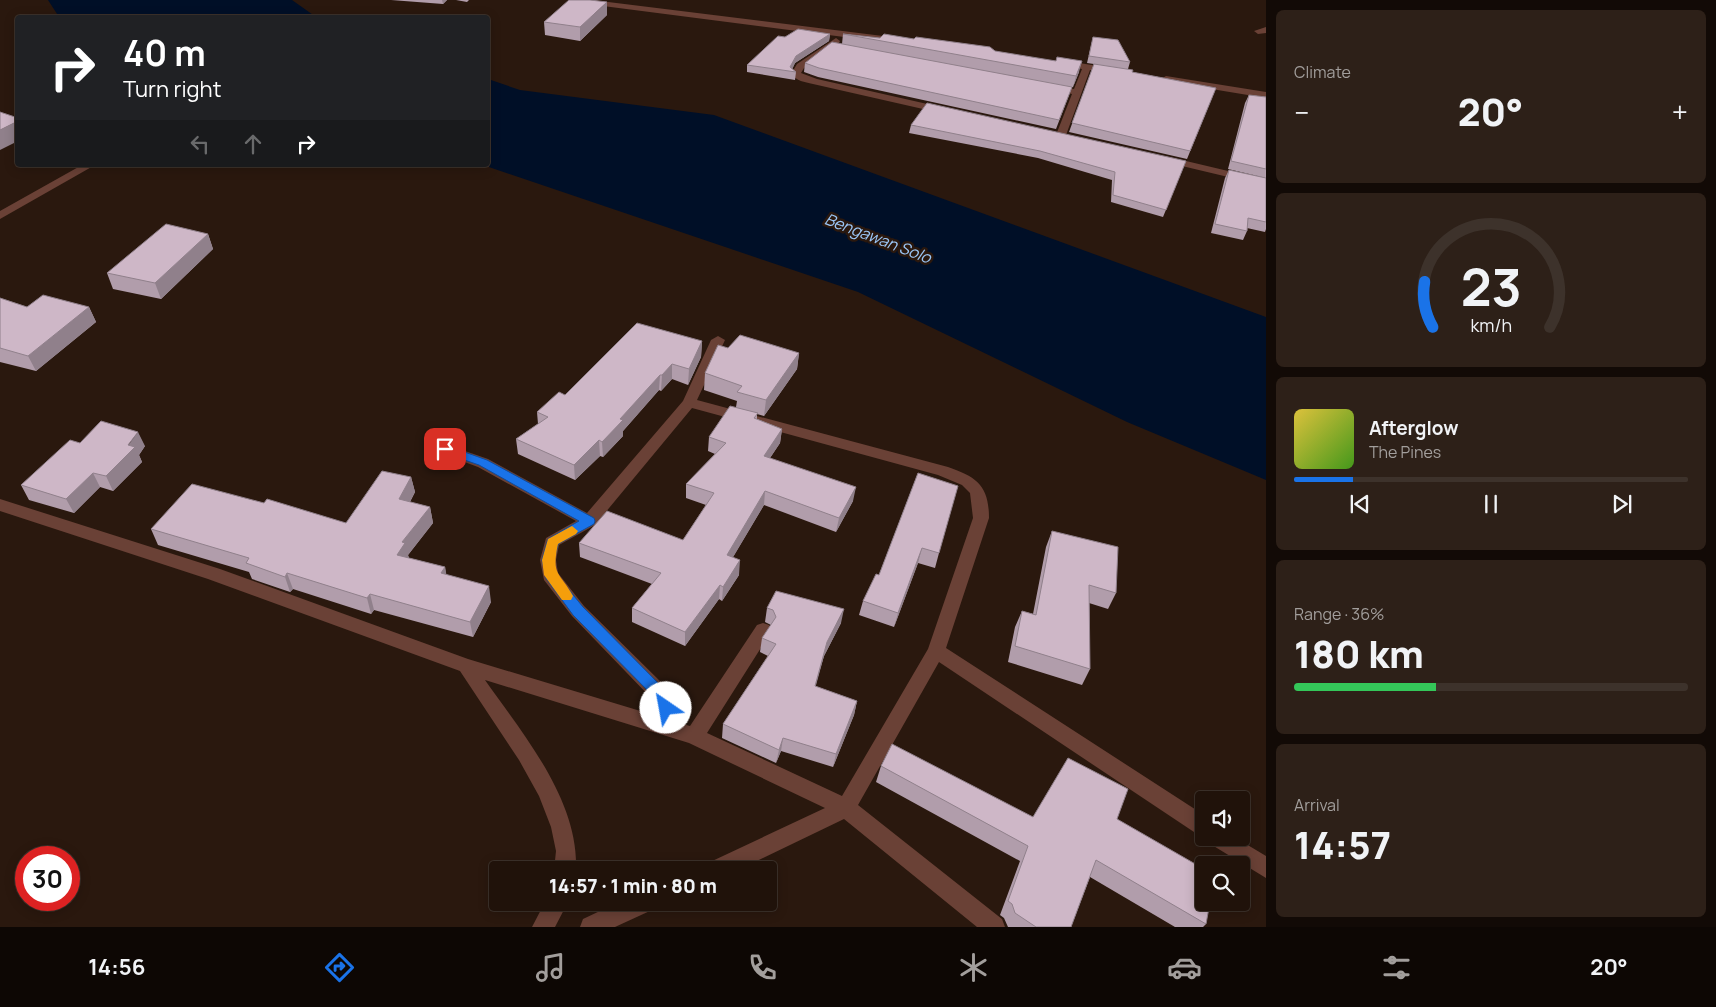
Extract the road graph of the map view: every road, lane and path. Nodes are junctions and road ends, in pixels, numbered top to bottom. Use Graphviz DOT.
graph roads {
  1 [pos="572,0"];
  2 [pos="671,0"];
  3 [pos="672,13"];
  4 [pos="847,34"];
  5 [pos="904,42"];
  6 [pos="827,46"];
  7 [pos="846,50"];
  8 [pos="1048,62"];
  9 [pos="1087,67"];
  10 [pos="1121,72"];
  11 [pos="1159,78"];
  12 [pos="1037,85"];
  13 [pos="1076,92"];
  14 [pos="1266,95"];
  15 [pos="954,113"];
  16 [pos="1061,135"];
  17 [pos="1156,157"];
  18 [pos="86,167"];
  19 [pos="1266,183"];
  20 [pos="0,216"];
  21 [pos="718,340"];
  22 [pos="689,403"];
  23 [pos="445,449"];
  24 [pos="0,505"];
  25 [pos="589,521"];
  26 [pos="763,630"];
  27 [pos="936,651"];
  28 [pos="466,666"];
  29 [pos="665,727"];
  30 [pos="694,736"];
  31 [pos="846,808"];
  32 [pos="1195,821"];
  33 [pos="1232,846"];
  34 [pos="565,861"];
  35 [pos="734,861"];
  36 [pos="1266,868"];
  37 [pos="552,911"];
  38 [pos="625,911"];
  39 [pos="543,927"];
  40 [pos="591,927"];
  41 [pos="994,927"];
  1 -- 3 [label="street"];
  2 -- 3 [label="street"];
  3 -- 4 [label="street"];
  4 -- 5 [label="street"];
  4 -- 6 [label="street"];
  6 -- 7 [label="street"];
  6 -- 15 [label="street"];
  8 -- 9 [label="street"];
  9 -- 10 [label="street"];
  9 -- 13 [label="street"];
  11 -- 14 [label="street"];
  12 -- 13 [label="street"];
  13 -- 16 [label="street"];
  17 -- 19 [label="street"];
  18 -- 20 [label="street"];
  21 -- 22 [label="street"];
  22 -- 25 [label="street"];
  22 -- 27 [label="street"];
  23 -- 25 [label="street"];
  24 -- 28 [label="street"];
  25 -- 29 [label="street"];
  26 -- 30 [label="street"];
  27 -- 31 [label="street"];
  27 -- 32 [label="street"];
  28 -- 29 [label="street"];
  28 -- 34 [label="street"];
  29 -- 30 [label="street"];
  30 -- 31 [label="street"];
  31 -- 35 [label="street"];
  31 -- 41 [label="street"];
  33 -- 36 [label="street"];
  37 -- 39 [label="street"];
  38 -- 40 [label="street"];
}
